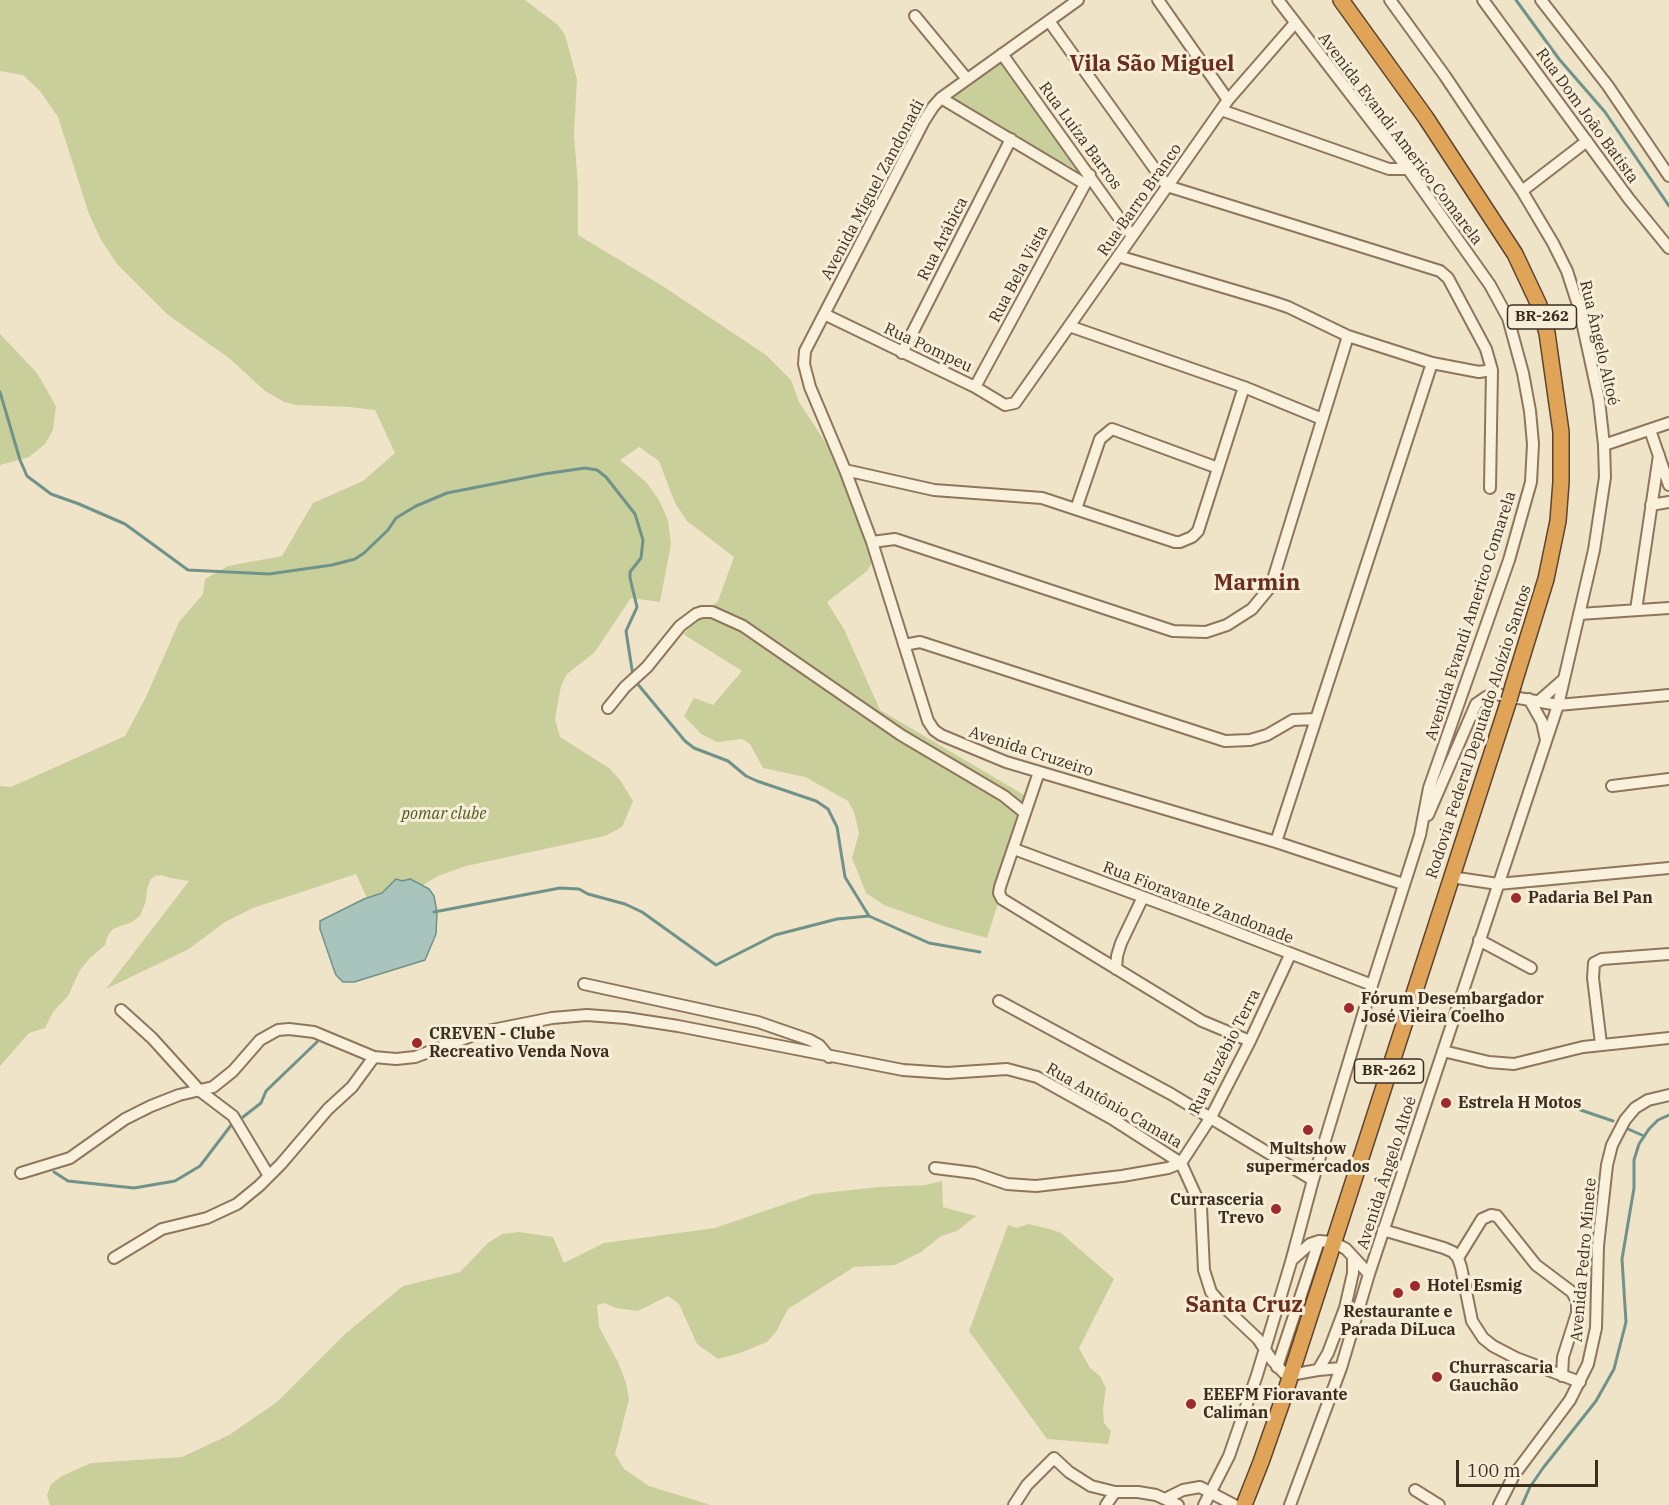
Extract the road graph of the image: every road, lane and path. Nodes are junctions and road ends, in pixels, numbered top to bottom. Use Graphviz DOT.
graph roads {
  1 [pos="1078,0"];
  2 [pos="1158,0"];
  3 [pos="1278,0"];
  4 [pos="1341,0"];
  5 [pos="1390,0"];
  6 [pos="1483,0"];
  7 [pos="1541,0"];
  8 [pos="915,16"];
  9 [pos="1049,21"];
  10 [pos="1295,23"];
  11 [pos="1002,54"];
  12 [pos="968,79"];
  13 [pos="941,98"];
  14 [pos="1228,100"];
  15 [pos="1221,110"];
  16 [pos="1011,140"];
  17 [pos="1587,141"];
  18 [pos="1408,169"];
  19 [pos="1669,176"];
  20 [pos="1087,180"];
  21 [pos="1167,186"];
  22 [pos="1522,191"];
  23 [pos="1132,236"];
  24 [pos="1669,248"];
  25 [pos="1118,256"];
  26 [pos="824,314"];
  27 [pos="1069,326"];
  28 [pos="1347,336"];
  29 [pos="805,351"];
  30 [pos="902,353"];
  31 [pos="1432,363"];
  32 [pos="1492,370"];
  33 [pos="975,387"];
  34 [pos="1244,387"];
  35 [pos="1017,400"];
  36 [pos="1322,419"];
  37 [pos="1669,423"];
  38 [pos="1650,430"];
  39 [pos="1604,445"];
  40 [pos="1659,455"];
  41 [pos="1218,468"];
  42 [pos="845,471"];
  43 [pos="1669,484"];
  44 [pos="1490,488"];
  45 [pos="1669,502"];
  46 [pos="1651,505"];
  47 [pos="1076,509"];
  48 [pos="872,542"];
  49 [pos="1669,608"];
  50 [pos="1636,610"];
  51 [pos="1579,614"];
  52 [pos="904,645"];
  53 [pos="1564,678"];
  54 [pos="1506,693"];
  55 [pos="1669,694"];
  56 [pos="1534,700"];
  57 [pos="1558,705"];
  58 [pos="608,708"];
  59 [pos="1315,719"];
  60 [pos="1546,740"];
  61 [pos="1039,772"];
  62 [pos="1669,779"];
  63 [pos="1612,786"];
  64 [pos="1025,813"];
  65 [pos="1420,835"];
  66 [pos="1276,842"];
  67 [pos="1014,849"];
  68 [pos="1669,868"];
  69 [pos="1451,877"];
  70 [pos="1403,884"];
  71 [pos="1498,884"];
  72 [pos="1143,897"];
  73 [pos="1479,940"];
  74 [pos="1290,954"];
  75 [pos="1669,954"];
  76 [pos="1117,956"];
  77 [pos="1105,962"];
  78 [pos="1531,968"];
  79 [pos="1116,969"];
  80 [pos="584,984"];
  81 [pos="1372,985"];
  82 [pos="999,1001"];
  83 [pos="121,1010"];
  84 [pos="1669,1038"];
  85 [pos="1250,1041"];
  86 [pos="1601,1044"];
  87 [pos="1443,1051"];
  88 [pos="374,1057"];
  89 [pos="830,1057"];
  90 [pos="200,1091"];
  91 [pos="1669,1095"];
  92 [pos="1211,1117"];
  93 [pos="1181,1163"];
  94 [pos="935,1168"];
  95 [pos="21,1173"];
  96 [pos="269,1176"];
  97 [pos="1312,1180"];
  98 [pos="1383,1230"];
  99 [pos="1326,1242"];
  100 [pos="1353,1257"];
  101 [pos="114,1258"];
  102 [pos="1458,1258"];
  103 [pos="1291,1262"];
  104 [pos="1369,1274"];
  105 [pos="1265,1350"];
  106 [pos="1341,1368"];
  107 [pos="1318,1370"];
  108 [pos="1283,1371"];
  109 [pos="1562,1376"];
  110 [pos="1580,1382"];
  111 [pos="1415,1490"];
  112 [pos="1115,1492"];
  113 [pos="1212,1492"];
  114 [pos="1165,1498"];
  115 [pos="1291,1502"];
  116 [pos="1014,1505"];
  117 [pos="1106,1505"];
  118 [pos="1178,1505"];
  119 [pos="1204,1505"];
  120 [pos="1234,1505"];
  121 [pos="1244,1505"];
  122 [pos="1303,1505"];
  123 [pos="1439,1505"];
  124 [pos="1499,1505"];
  1 -- 9 [label="street, Avenida Miguel Zandonadi"];
  2 -- 14 [label="street"];
  3 -- 10 [label="street, Avenida Evandi Americo Comarela"];
  4 -- 54 [label="highway, Rodovia Federal Deputado Aloízio Santos / BR-262"];
  5 -- 22 [label="street, Rua Ângelo Altoé"];
  6 -- 17 [label="street, Rua Dom João Batista"];
  7 -- 19 [label="street"];
  8 -- 12 [label="street"];
  9 -- 11 [label="street, Avenida Miguel Zandonadi"];
  9 -- 21 [label="street"];
  10 -- 14 [label="street, Rua Barro Branco"];
  10 -- 18 [label="street, Avenida Evandi Americo Comarela"];
  11 -- 12 [label="street, Avenida Miguel Zandonadi"];
  11 -- 20 [label="street, Rua Luíza Barros"];
  12 -- 13 [label="street, Avenida Miguel Zandonadi"];
  13 -- 16 [label="street"];
  13 -- 26 [label="street, Avenida Miguel Zandonadi"];
  14 -- 15 [label="street, Rua Barro Branco"];
  15 -- 18 [label="street"];
  15 -- 21 [label="street, Rua Barro Branco"];
  16 -- 20 [label="street"];
  16 -- 30 [label="street, Rua Arábica"];
  17 -- 22 [label="street"];
  17 -- 24 [label="street, Rua Dom João Batista"];
  18 -- 65 [label="street, Avenida Evandi Americo Comarela"];
  20 -- 23 [label="street, Rua Luíza Barros"];
  20 -- 33 [label="street, Rua Bela Vista"];
  21 -- 23 [label="street, Rua Barro Branco"];
  21 -- 32 [label="street"];
  22 -- 39 [label="street, Rua Ângelo Altoé"];
  23 -- 25 [label="street, Rua Barro Branco"];
  25 -- 27 [label="street, Rua Barro Branco"];
  25 -- 28 [label="street"];
  26 -- 29 [label="street, Avenida Miguel Zandonadi"];
  26 -- 30 [label="street, Rua Pompeu"];
  27 -- 34 [label="street"];
  27 -- 35 [label="street, Rua Barro Branco"];
  28 -- 31 [label="street"];
  28 -- 36 [label="street"];
  29 -- 42 [label="street, Avenida Cruzeiro"];
  30 -- 33 [label="street, Rua Pompeu"];
  31 -- 32 [label="street"];
  31 -- 59 [label="street"];
  32 -- 44 [label="street"];
  33 -- 35 [label="street, Rua Pompeu"];
  34 -- 36 [label="street"];
  34 -- 41 [label="street"];
  36 -- 48 [label="street"];
  37 -- 38 [label="street"];
  38 -- 39 [label="street"];
  38 -- 40 [label="street"];
  39 -- 51 [label="street, Rua Ângelo Altoé"];
  40 -- 43 [label="street"];
  40 -- 46 [label="street"];
  41 -- 47 [label="street"];
  41 -- 47 [label="street"];
  42 -- 47 [label="street"];
  42 -- 48 [label="street, Avenida Cruzeiro"];
  45 -- 46 [label="street"];
  46 -- 50 [label="street"];
  48 -- 52 [label="street, Avenida Cruzeiro"];
  49 -- 50 [label="street"];
  50 -- 51 [label="street"];
  51 -- 53 [label="street, Rua Ângelo Altoé"];
  52 -- 59 [label="street"];
  52 -- 61 [label="street, Avenida Cruzeiro"];
  53 -- 56 [label="street"];
  53 -- 57 [label="street, Rua Ângelo Altoé"];
  54 -- 56 [label="street"];
  54 -- 65 [label="street"];
  54 -- 69 [label="highway, Rodovia Federal Deputado Aloízio Santos / BR-262"];
  55 -- 57 [label="street"];
  56 -- 57 [label="street"];
  56 -- 60 [label="street"];
  57 -- 60 [label="street, Avenida Ângelo Altoé"];
  58 -- 64 [label="street"];
  59 -- 66 [label="street"];
  60 -- 71 [label="street, Avenida Ângelo Altoé"];
  61 -- 64 [label="street"];
  61 -- 66 [label="street, Avenida Cruzeiro"];
  62 -- 63 [label="street"];
  64 -- 67 [label="street"];
  65 -- 70 [label="street, Avenida Evandi Americo Comarela"];
  66 -- 70 [label="street, Avenida Cruzeiro"];
  67 -- 72 [label="street, Rua Fioravante Zandonade"];
  67 -- 77 [label="street"];
  68 -- 71 [label="street"];
  69 -- 71 [label="street"];
  69 -- 99 [label="highway, Rodovia Federal Deputado Aloízio Santos / BR-262"];
  70 -- 81 [label="street, Avenida Evandi Americo Comarela"];
  71 -- 73 [label="street, Avenida Ângelo Altoé"];
  72 -- 74 [label="street, Rua Fioravante Zandonade"];
  72 -- 76 [label="street"];
  73 -- 78 [label="street"];
  73 -- 87 [label="street, Avenida Ângelo Altoé"];
  74 -- 81 [label="street, Rua Fioravante Zandonade"];
  74 -- 85 [label="street, Rua Euzébio Terra"];
  75 -- 86 [label="street"];
  76 -- 77 [label="street"];
  76 -- 79 [label="street"];
  77 -- 79 [label="street"];
  79 -- 85 [label="street"];
  80 -- 89 [label="street"];
  81 -- 97 [label="street, Avenida Evandi Americo Comarela"];
  82 -- 92 [label="street"];
  83 -- 90 [label="street"];
  84 -- 86 [label="street"];
  85 -- 92 [label="street, Rua Euzébio Terra"];
  86 -- 87 [label="street"];
  87 -- 98 [label="street, Avenida Ângelo Altoé"];
  88 -- 89 [label="street, Rua Antônio Camata"];
  88 -- 90 [label="street"];
  88 -- 96 [label="street"];
  89 -- 93 [label="street, Rua Antônio Camata"];
  90 -- 95 [label="street"];
  90 -- 96 [label="street"];
  91 -- 110 [label="street, Avenida Pedro Minete"];
  92 -- 93 [label="street, Rua Euzébio Terra"];
  92 -- 97 [label="street"];
  93 -- 94 [label="street"];
  93 -- 105 [label="street, Rua Antônio Camata"];
  96 -- 101 [label="street"];
  97 -- 103 [label="street, Avenida Evandi Americo Comarela"];
  98 -- 102 [label="street"];
  98 -- 104 [label="street, Avenida Ângelo Altoé"];
  99 -- 100 [label="street"];
  99 -- 103 [label="street"];
  99 -- 108 [label="highway, Rodovia Federal Deputado Aloízio Santos / BR-262"];
  100 -- 104 [label="street"];
  100 -- 107 [label="street"];
  102 -- 109 [label="street"];
  102 -- 109 [label="street"];
  103 -- 105 [label="street, Avenida Evandi Americo Comarela"];
  104 -- 106 [label="street, Avenida Ângelo Altoé"];
  105 -- 108 [label="street, Rua Antônio Camata"];
  105 -- 113 [label="street, Avenida Evandi Americo Comarela"];
  106 -- 107 [label="street"];
  106 -- 115 [label="street, Avenida Ângelo Altoé"];
  107 -- 108 [label="street"];
  108 -- 121 [label="highway, Rodovia Federal Deputado Aloízio Santos / BR-262"];
  109 -- 110 [label="street"];
  110 -- 124 [label="street, Avenida Pedro Minete"];
  111 -- 123 [label="street"];
  112 -- 114 [label="street"];
  112 -- 116 [label="street"];
  112 -- 117 [label="street"];
  113 -- 114 [label="street"];
  113 -- 119 [label="street, Avenida Evandi Americo Comarela"];
  113 -- 120 [label="street"];
  114 -- 118 [label="street"];
  115 -- 122 [label="street"];
}
